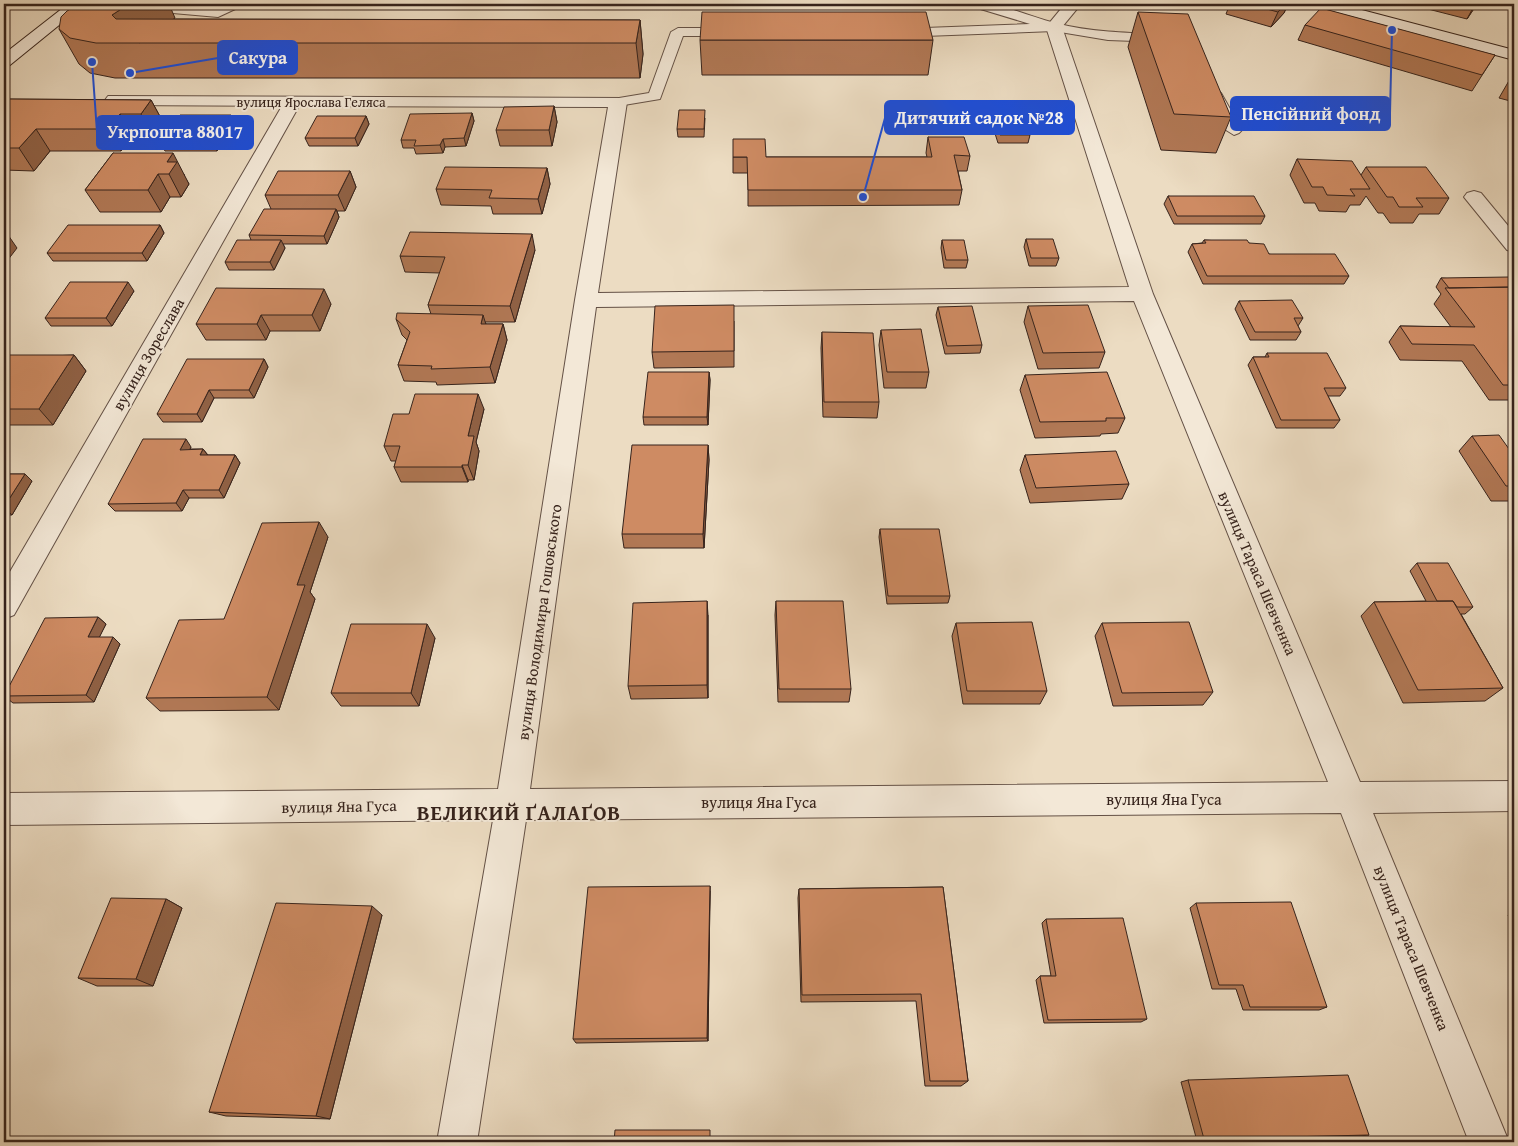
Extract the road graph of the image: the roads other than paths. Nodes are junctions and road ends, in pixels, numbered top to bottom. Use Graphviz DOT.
graph roads {
  1 [pos="77,4"];
  2 [pos="116,4"];
  3 [pos="240,4"];
  4 [pos="979,4"];
  5 [pos="1073,4"];
  6 [pos="1322,4"];
  7 [pos="1054,27"];
  8 [pos="746,32"];
  9 [pos="881,33"];
  10 [pos="1175,38"];
  11 [pos="1514,55"];
  12 [pos="4,62"];
  13 [pos="1207,80"];
  14 [pos="94,100"];
  15 [pos="293,102"];
  16 [pos="618,102"];
  17 [pos="1234,130"];
  18 [pos="1474,197"];
  19 [pos="1514,246"];
  20 [pos="1142,294"];
  21 [pos="586,300"];
  22 [pos="4,607"];
  23 [pos="1514,796"];
  24 [pos="1351,798"];
  25 [pos="512,804"];
  26 [pos="4,809"];
  27 [pos="457,1142"];
  28 [pos="1489,1142"];
  1 -- 12 [label="street"];
  2 -- 3 [label="lane"];
  4 -- 7 [label="lane"];
  5 -- 7 [label="street"];
  6 -- 11 [label="street"];
  7 -- 9 [label="lane"];
  7 -- 10 [label="lane"];
  7 -- 20 [label="street, вулиця Тараса Шевченка"];
  8 -- 16 [label="lane"];
  13 -- 17 [label="lane"];
  14 -- 15 [label="street, вулиця Ярослава Геляса"];
  15 -- 16 [label="street, вулиця Ярослава Геляса"];
  15 -- 22 [label="street, вулиця Зореслава"];
  16 -- 21 [label="street, вулиця Володимира Гошовського"];
  18 -- 19 [label="street"];
  20 -- 21 [label="street"];
  20 -- 24 [label="street, вулиця Тараса Шевченка"];
  21 -- 25 [label="street, вулиця Володимира Гошовського"];
  23 -- 24 [label="street, вулиця Яна Гуса"];
  24 -- 25 [label="street, вулиця Яна Гуса"];
  24 -- 28 [label="street, вулиця Тараса Шевченка"];
  25 -- 26 [label="street, вулиця Яна Гуса"];
  25 -- 27 [label="street, вулиця Володимира Гошовського"];
}
